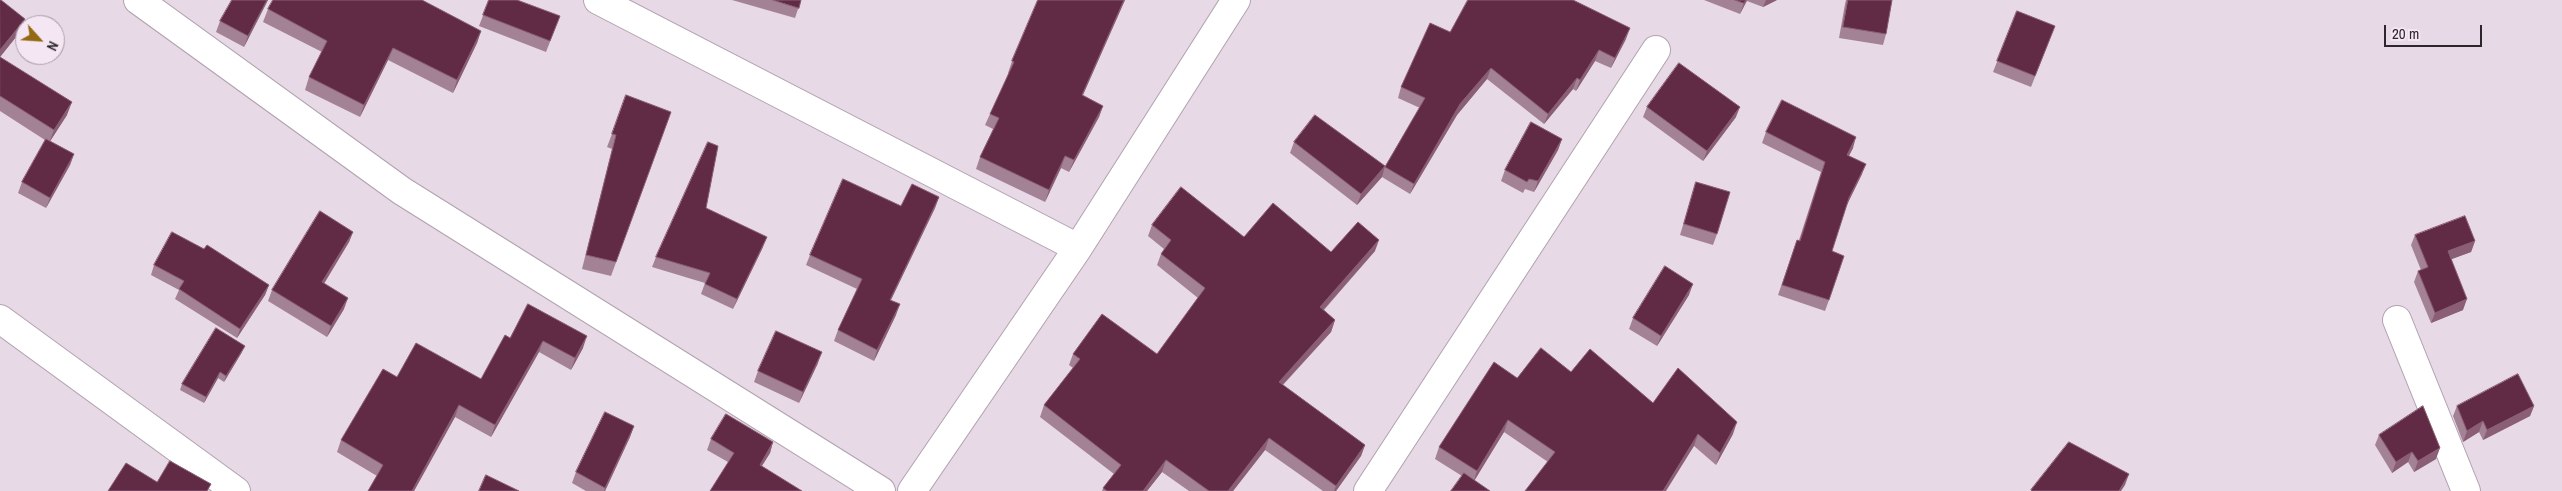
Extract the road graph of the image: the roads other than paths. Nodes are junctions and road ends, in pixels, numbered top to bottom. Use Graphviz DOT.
graph roads {
  1 [pos="138,0"];
  2 [pos="598,0"];
  3 [pos="1236,0"];
  4 [pos="1656,50"];
  5 [pos="1078,248"];
  6 [pos="0,319"];
  7 [pos="2397,320"];
  8 [pos="236,491"];
  9 [pos="881,491"];
  10 [pos="912,491"];
  11 [pos="1368,491"];
  12 [pos="2466,491"];
  1 -- 9 [label="street"];
  2 -- 5 [label="street"];
  3 -- 5 [label="street"];
  4 -- 11 [label="street"];
  5 -- 10 [label="street"];
  6 -- 8 [label="street"];
  7 -- 12 [label="street"];
}
